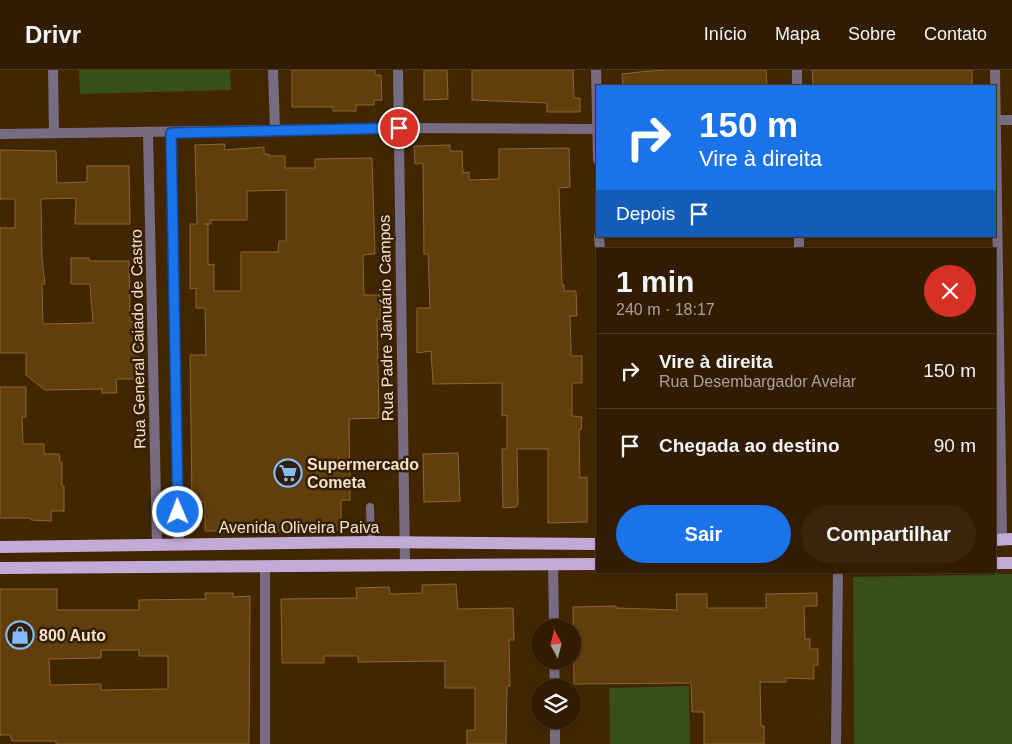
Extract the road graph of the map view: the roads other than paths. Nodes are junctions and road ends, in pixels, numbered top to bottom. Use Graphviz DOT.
graph roads {
  1 [pos="53,70"];
  2 [pos="274,70"];
  3 [pos="398,70"];
  4 [pos="596,70"];
  5 [pos="797,70"];
  6 [pos="995,70"];
  7 [pos="596,85"];
  8 [pos="797,85"];
  9 [pos="995,85"];
  10 [pos="996,120"];
  11 [pos="1012,120"];
  12 [pos="399,128"];
  13 [pos="596,129"];
  14 [pos="275,130"];
  15 [pos="54,133"];
  16 [pos="148,133"];
  17 [pos="171,133"];
  18 [pos="0,134"];
  19 [pos="996,172"];
  20 [pos="370,507"];
  21 [pos="1003,540"];
  22 [pos="371,542"];
  23 [pos="404,542"];
  24 [pos="157,544"];
  25 [pos="178,544"];
  26 [pos="596,544"];
  27 [pos="0,547"];
  28 [pos="1012,562"];
  29 [pos="996,563"];
  30 [pos="553,564"];
  31 [pos="596,564"];
  32 [pos="405,565"];
  33 [pos="265,566"];
  34 [pos="0,568"];
  35 [pos="838,573"];
  36 [pos="554,619"];
  37 [pos="555,729"];
  38 [pos="266,744"];
  39 [pos="555,744"];
  40 [pos="836,744"];
  1 -- 15 [label="street"];
  2 -- 14 [label="street"];
  3 -- 12 [label="street, Rua Padre Januário Campos"];
  4 -- 7 [label="street"];
  5 -- 8 [label="street"];
  6 -- 9 [label="street"];
  10 -- 11 [label="street"];
  12 -- 13 [label="street"];
  12 -- 14 [label="street"];
  12 -- 23 [label="street, Rua Padre Januário Campos"];
  14 -- 17 [label="street"];
  15 -- 16 [label="street"];
  15 -- 18 [label="street"];
  16 -- 17 [label="street"];
  16 -- 24 [label="street, Rua General Caiado de Castro"];
  17 -- 25 [label="street"];
  19 -- 21 [label="street"];
  20 -- 22 [label="lane"];
  22 -- 23 [label="main road, Avenida Oliveira Paiva"];
  22 -- 25 [label="main road, Avenida Oliveira Paiva"];
  23 -- 26 [label="main road, Avenida Oliveira Paiva"];
  23 -- 32 [label="street, Rua Padre Januário Campos"];
  24 -- 25 [label="main road, Avenida Oliveira Paiva"];
  24 -- 27 [label="main road, Avenida Oliveira Paiva"];
  28 -- 29 [label="main road"];
  30 -- 31 [label="main road"];
  30 -- 32 [label="main road"];
  30 -- 36 [label="street"];
  32 -- 33 [label="main road"];
  33 -- 34 [label="main road"];
  33 -- 38 [label="street"];
  35 -- 40 [label="street"];
  37 -- 39 [label="street"];
}
